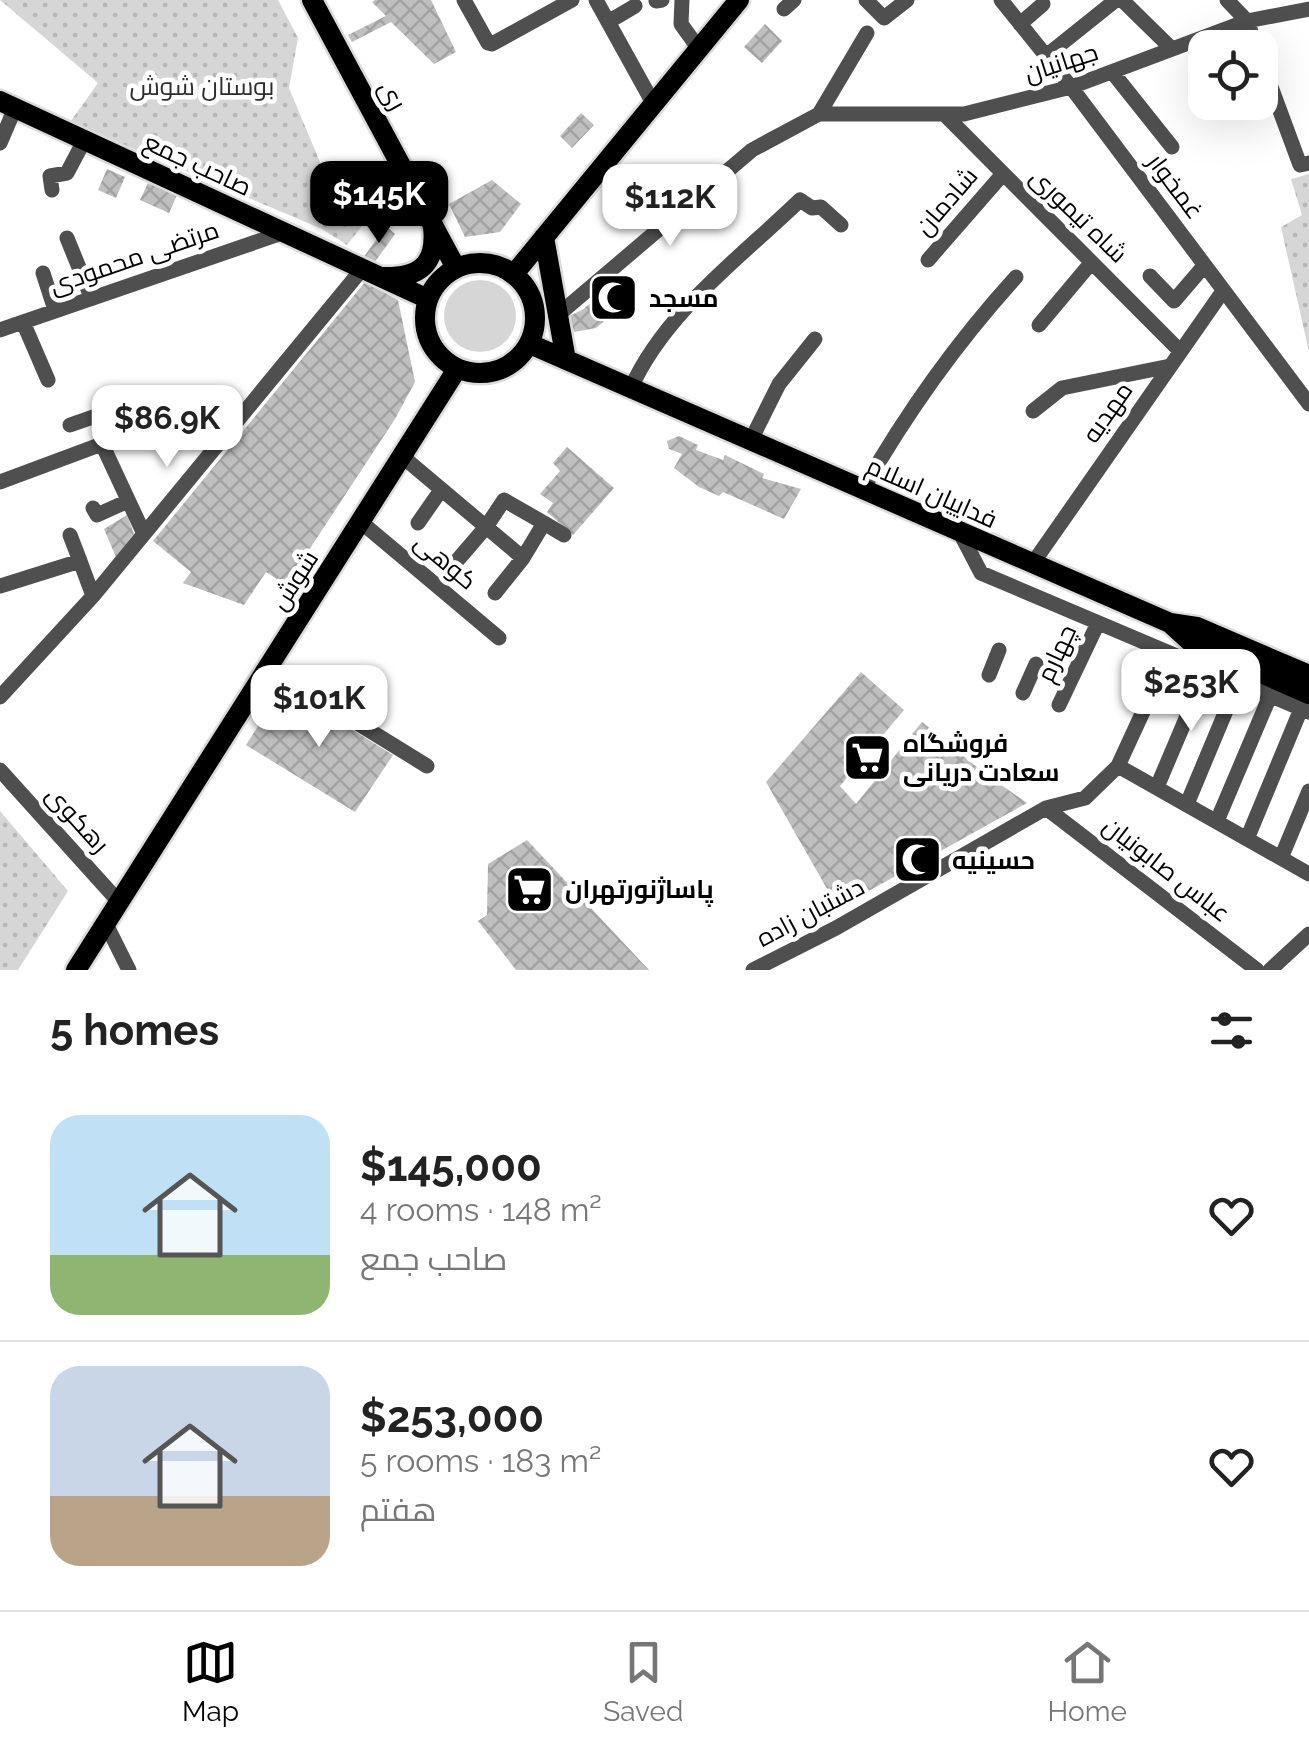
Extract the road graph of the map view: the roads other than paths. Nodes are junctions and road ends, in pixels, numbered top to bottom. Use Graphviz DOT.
graph roads {
  1 [pos="312,0"];
  2 [pos="464,0"];
  3 [pos="572,0"];
  4 [pos="596,0"];
  5 [pos="682,0"];
  6 [pos="739,0"];
  7 [pos="866,0"];
  8 [pos="907,0"];
  9 [pos="1000,0"];
  10 [pos="1227,0"];
  11 [pos="1270,0"];
  12 [pos="1127,2"];
  13 [pos="1043,4"];
  14 [pos="548,6"];
  15 [pos="636,6"];
  16 [pos="1309,9"];
  17 [pos="1282,14"];
  18 [pos="1247,21"];
  19 [pos="608,22"];
  20 [pos="1020,24"];
  21 [pos="1250,30"];
  22 [pos="867,33"];
  23 [pos="698,49"];
  24 [pos="1172,50"];
  25 [pos="1046,56"];
  26 [pos="1113,73"];
  27 [pos="1071,88"];
  28 [pos="1278,101"];
  29 [pos="653,102"];
  30 [pos="7,104"];
  31 [pos="819,114"];
  32 [pos="944,114"];
  33 [pos="85,140"];
  34 [pos="0,144"];
  35 [pos="1172,147"];
  36 [pos="1304,164"];
  37 [pos="1002,175"];
  38 [pos="52,190"];
  39 [pos="430,216"];
  40 [pos="841,224"];
  41 [pos="285,232"];
  42 [pos="544,237"];
  43 [pos="67,238"];
  44 [pos="928,260"];
  45 [pos="1091,263"];
  46 [pos="1204,266"];
  47 [pos="456,268"];
  48 [pos="42,272"];
  49 [pos="372,272"];
  50 [pos="514,274"];
  51 [pos="1150,276"];
  52 [pos="1016,277"];
  53 [pos="1223,291"];
  54 [pos="91,297"];
  55 [pos="428,299"];
  56 [pos="55,310"];
  57 [pos="558,315"];
  58 [pos="23,322"];
  59 [pos="1039,325"];
  60 [pos="0,330"];
  61 [pos="815,339"];
  62 [pos="530,344"];
  63 [pos="1180,350"];
  64 [pos="566,360"];
  65 [pos="1170,366"];
  66 [pos="457,369"];
  67 [pos="48,380"];
  68 [pos="630,388"];
  69 [pos="139,401"];
  70 [pos="1309,404"];
  71 [pos="1033,411"];
  72 [pos="90,418"];
  73 [pos="70,426"];
  74 [pos="751,440"];
  75 [pos="102,444"];
  76 [pos="402,457"];
  77 [pos="0,482"];
  78 [pos="863,489"];
  79 [pos="441,490"];
  80 [pos="128,501"];
  81 [pos="93,508"];
  82 [pos="361,522"];
  83 [pos="544,523"];
  84 [pos="418,524"];
  85 [pos="486,527"];
  86 [pos="959,531"];
  87 [pos="144,534"];
  88 [pos="70,535"];
  89 [pos="564,535"];
  90 [pos="523,558"];
  91 [pos="80,561"];
  92 [pos="454,563"];
  93 [pos="1033,563"];
  94 [pos="0,586"];
  95 [pos="495,593"];
  96 [pos="94,596"];
  97 [pos="1098,622"];
  98 [pos="1170,623"];
  99 [pos="499,638"];
  100 [pos="999,650"];
  101 [pos="1170,653"];
  102 [pos="1036,664"];
  103 [pos="268,668"];
  104 [pos="1207,669"];
  105 [pos="989,674"];
  106 [pos="1309,674"];
  107 [pos="1238,682"];
  108 [pos="1024,693"];
  109 [pos="1270,696"];
  110 [pos="0,697"];
  111 [pos="1058,705"];
  112 [pos="1306,705"];
  113 [pos="428,766"];
  114 [pos="1118,766"];
  115 [pos="3,780"];
  116 [pos="1157,787"];
  117 [pos="1309,791"];
  118 [pos="1186,804"];
  119 [pos="1046,808"];
  120 [pos="1217,821"];
  121 [pos="1248,839"];
  122 [pos="1281,858"];
  123 [pos="1309,874"];
  124 [pos="119,902"];
  125 [pos="106,924"];
  126 [pos="1309,934"];
  127 [pos="76,970"];
  128 [pos="129,970"];
  129 [pos="754,970"];
  130 [pos="1257,970"];
  131 [pos="1270,970"];
  1 -- 39 [label="main road, ری"];
  2 -- 14 [label="street"];
  3 -- 14 [label="street"];
  4 -- 19 [label="street"];
  5 -- 23 [label="street"];
  6 -- 23 [label="main road"];
  7 -- 8 [label="street"];
  9 -- 20 [label="street, غمخوار"];
  10 -- 18 [label="street"];
  11 -- 17 [label="street"];
  12 -- 24 [label="street"];
  12 -- 25 [label="street"];
  13 -- 20 [label="street"];
  15 -- 19 [label="street"];
  16 -- 17 [label="street, جهانیان"];
  17 -- 18 [label="street, جهانیان"];
  18 -- 21 [label="street"];
  18 -- 24 [label="street, جهانیان"];
  19 -- 29 [label="street"];
  20 -- 25 [label="street, غمخوار"];
  22 -- 31 [label="street"];
  23 -- 29 [label="main road"];
  24 -- 26 [label="street, جهانیان"];
  25 -- 27 [label="street, غمخوار"];
  26 -- 27 [label="street, جهانیان"];
  26 -- 35 [label="street"];
  27 -- 32 [label="street, جهانیان"];
  27 -- 46 [label="street, غمخوار"];
  28 -- 36 [label="street"];
  29 -- 42 [label="main road"];
  30 -- 33 [label="main road, صاحب جمع"];
  30 -- 34 [label="street"];
  31 -- 32 [label="street, جهانیان"];
  31 -- 57 [label="street, جهانیان"];
  32 -- 37 [label="street, شاه تیموری"];
  33 -- 38 [label="street"];
  33 -- 41 [label="main road, صاحب جمع"];
  37 -- 44 [label="street, شادمان"];
  37 -- 45 [label="street, شاه تیموری"];
  39 -- 47 [label="main road, ری"];
  39 -- 49 [label="main road"];
  40 -- 68 [label="street"];
  41 -- 49 [label="main road, صاحب جمع"];
  41 -- 54 [label="street, مرتضی محمودی"];
  42 -- 50 [label="main road"];
  42 -- 57 [label="main road"];
  43 -- 54 [label="street"];
  45 -- 59 [label="street"];
  45 -- 63 [label="street, شاه تیموری"];
  46 -- 51 [label="street"];
  46 -- 53 [label="street, غمخوار"];
  47 -- 50 [label="main road"];
  47 -- 55 [label="main road"];
  48 -- 56 [label="street"];
  49 -- 55 [label="main road, صاحب جمع"];
  49 -- 87 [label="street"];
  50 -- 62 [label="main road"];
  52 -- 78 [label="street"];
  53 -- 63 [label="street, مهدیه"];
  53 -- 70 [label="street, غمخوار"];
  54 -- 56 [label="street, مرتضی محمودی"];
  55 -- 66 [label="main road"];
  56 -- 58 [label="street, مرتضی محمودی"];
  57 -- 64 [label="main road"];
  58 -- 60 [label="street, مرتضی محمودی"];
  58 -- 67 [label="street"];
  61 -- 74 [label="street"];
  62 -- 64 [label="main road, فداییان اسلام"];
  62 -- 66 [label="main road"];
  63 -- 65 [label="street, مهدیه"];
  64 -- 68 [label="main road, فداییان اسلام"];
  65 -- 71 [label="street"];
  65 -- 93 [label="street, مهدیه"];
  66 -- 76 [label="main road, شوش"];
  68 -- 74 [label="main road, فداییان اسلام"];
  69 -- 72 [label="street"];
  72 -- 73 [label="street"];
  72 -- 75 [label="street"];
  74 -- 78 [label="main road, فداییان اسلام"];
  75 -- 77 [label="street"];
  75 -- 80 [label="street"];
  76 -- 79 [label="street"];
  76 -- 82 [label="main road, شوش"];
  78 -- 86 [label="main road, فداییان اسلام"];
  79 -- 84 [label="street"];
  79 -- 85 [label="street"];
  80 -- 81 [label="street"];
  80 -- 87 [label="street"];
  82 -- 99 [label="street, کوهی"];
  82 -- 103 [label="main road, شوش"];
  83 -- 85 [label="street"];
  83 -- 89 [label="street"];
  83 -- 90 [label="street"];
  85 -- 90 [label="street"];
  85 -- 92 [label="street"];
  86 -- 93 [label="main road, فداییان اسلام"];
  86 -- 97 [label="street"];
  87 -- 96 [label="street"];
  88 -- 91 [label="street"];
  90 -- 95 [label="street"];
  91 -- 94 [label="street"];
  91 -- 96 [label="street"];
  93 -- 98 [label="main road, فداییان اسلام"];
  96 -- 110 [label="street"];
  97 -- 101 [label="street"];
  97 -- 111 [label="street, چهارم"];
  98 -- 106 [label="main road"];
  98 -- 112 [label="main road, فداییان اسلام"];
  100 -- 105 [label="street"];
  101 -- 104 [label="street"];
  101 -- 114 [label="street"];
  102 -- 108 [label="street"];
  103 -- 113 [label="street"];
  103 -- 124 [label="main road, شوش"];
  104 -- 107 [label="street"];
  104 -- 116 [label="street"];
  107 -- 109 [label="street"];
  107 -- 118 [label="street"];
  109 -- 112 [label="street"];
  109 -- 120 [label="street"];
  112 -- 121 [label="street"];
  114 -- 116 [label="street"];
  114 -- 119 [label="street, دشتبان زاده"];
  115 -- 124 [label="street, رهکوی"];
  116 -- 118 [label="street"];
  117 -- 122 [label="street"];
  118 -- 120 [label="street"];
  119 -- 129 [label="street, دشتبان زاده"];
  119 -- 130 [label="street, عباس صابونیان"];
  120 -- 121 [label="street"];
  121 -- 122 [label="street"];
  122 -- 123 [label="street"];
  124 -- 125 [label="main road, شوش"];
  125 -- 127 [label="main road, شوش"];
  125 -- 128 [label="street"];
  126 -- 131 [label="street"];
}
